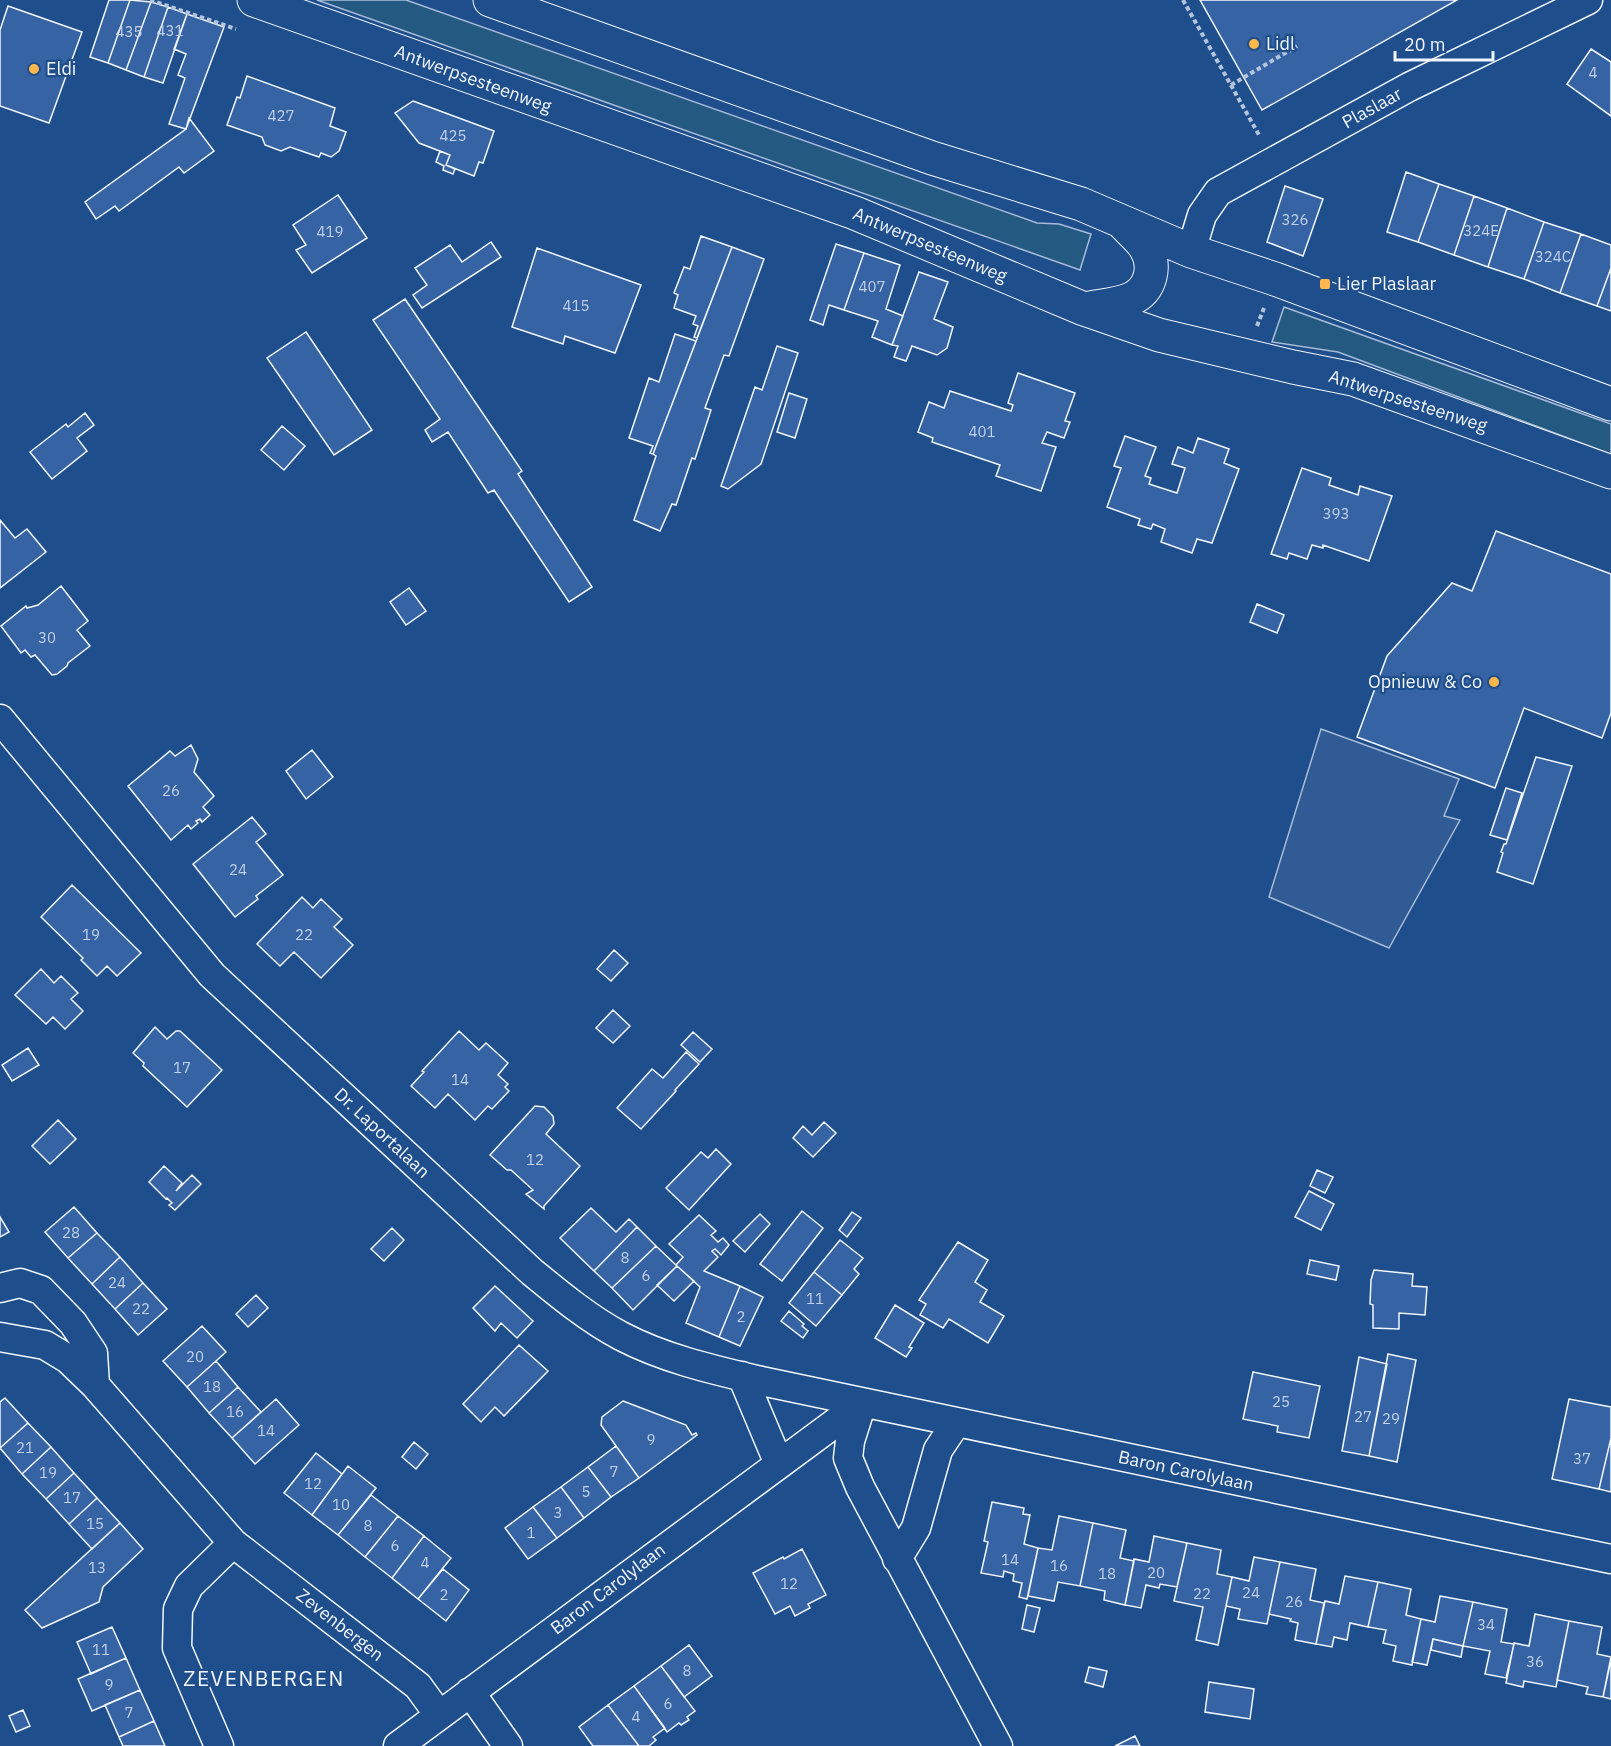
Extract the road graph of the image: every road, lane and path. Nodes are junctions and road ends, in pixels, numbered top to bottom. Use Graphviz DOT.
graph roads {
  1 [pos="254,0"];
  2 [pos="490,0"];
  3 [pos="1183,0"];
  4 [pos="1588,0"];
  5 [pos="1297,46"];
  6 [pos="1231,85"];
  7 [pos="1275,162"];
  8 [pos="1120,221"];
  9 [pos="1191,251"];
  10 [pos="1275,279"];
  11 [pos="1084,309"];
  12 [pos="1246,355"];
  13 [pos="1611,404"];
  14 [pos="1611,472"];
  15 [pos="0,719"];
  16 [pos="0,1288"];
  17 [pos="0,1336"];
  18 [pos="742,1376"];
  19 [pos="95,1384"];
  20 [pos="862,1403"];
  21 [pos="956,1423"];
  22 [pos="779,1464"];
  23 [pos="233,1543"];
  24 [pos="897,1559"];
  25 [pos="1611,1559"];
  26 [pos="470,1692"];
  27 [pos="439,1715"];
  28 [pos="219,1746"];
  29 [pos="398,1746"];
  30 [pos="508,1746"];
  31 [pos="998,1746"];
  1 -- 11 [label="main road, Antwerpsesteenweg"];
  2 -- 8 [label="main road"];
  3 -- 6 [label="path"];
  4 -- 7 [label="street, Plaslaar"];
  5 -- 6 [label="path"];
  6 -- 7 [label="path"];
  7 -- 9 [label="street, Plaslaar"];
  8 -- 9 [label="main road"];
  8 -- 11 [label="main road"];
  9 -- 10 [label="main road"];
  10 -- 12 [label="path"];
  10 -- 13 [label="main road"];
  11 -- 12 [label="main road, Antwerpsesteenweg"];
  12 -- 14 [label="main road, Antwerpsesteenweg"];
  15 -- 18 [label="street, Dr. Laportalaan"];
  16 -- 19 [label="street"];
  17 -- 19 [label="street, Zevenbergen"];
  18 -- 20 [label="street, Dr. Laportalaan"];
  18 -- 22 [label="street"];
  19 -- 23 [label="street, Zevenbergen"];
  20 -- 21 [label="street, Baron Carolylaan"];
  20 -- 22 [label="street, Baron Carolylaan"];
  20 -- 24 [label="street"];
  21 -- 24 [label="street"];
  21 -- 25 [label="street, Baron Carolylaan"];
  22 -- 26 [label="street, Baron Carolylaan"];
  23 -- 27 [label="street, Zevenbergen"];
  23 -- 28 [label="street"];
  24 -- 31 [label="street"];
  26 -- 27 [label="street, Baron Carolylaan"];
  26 -- 30 [label="street"];
  27 -- 29 [label="street, Baron Carolylaan"];
}
